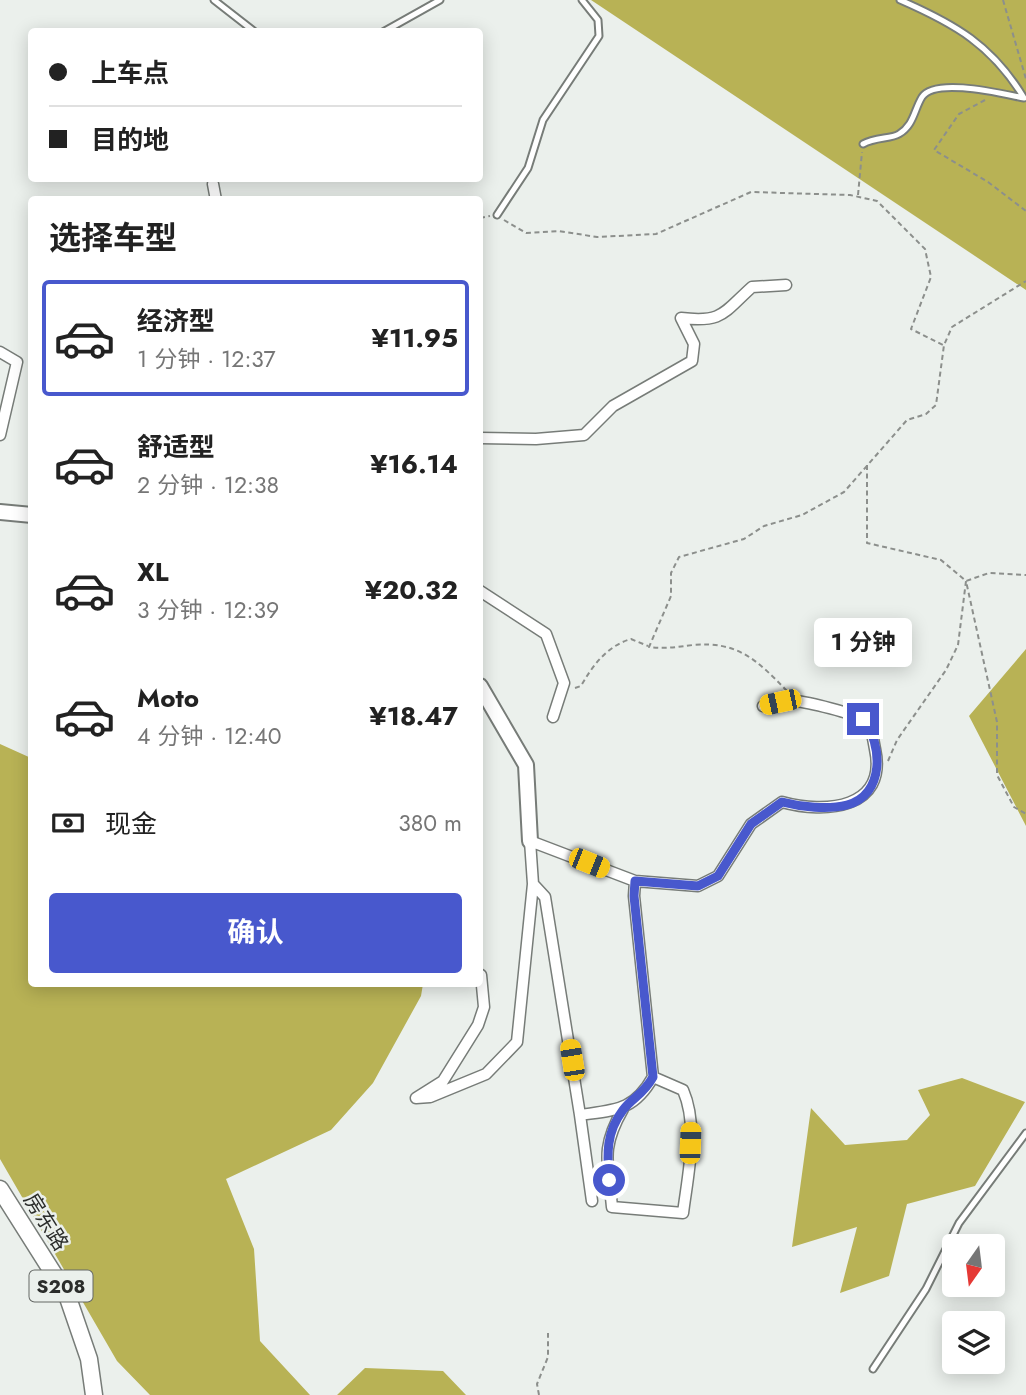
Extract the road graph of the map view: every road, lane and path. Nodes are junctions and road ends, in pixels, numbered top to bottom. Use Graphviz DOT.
graph roads {
  1 [pos="214,0"];
  2 [pos="440,0"];
  3 [pos="582,0"];
  4 [pos="900,0"];
  5 [pos="1003,0"];
  6 [pos="250,28"];
  7 [pos="390,28"];
  8 [pos="1026,79"];
  9 [pos="999,94"];
  10 [pos="863,144"];
  11 [pos="213,184"];
  12 [pos="215,196"];
  13 [pos="858,197"];
  14 [pos="1026,211"];
  15 [pos="497,215"];
  16 [pos="483,217"];
  17 [pos="1026,281"];
  18 [pos="786,285"];
  19 [pos="944,345"];
  20 [pos="0,352"];
  21 [pos="0,435"];
  22 [pos="483,438"];
  23 [pos="867,464"];
  24 [pos="0,512"];
  25 [pos="28,515"];
  26 [pos="1026,575"];
  27 [pos="966,582"];
  28 [pos="483,593"];
  29 [pos="649,647"];
  30 [pos="564,683"];
  31 [pos="483,691"];
  32 [pos="796,701"];
  33 [pos="763,706"];
  34 [pos="553,718"];
  35 [pos="879,764"];
  36 [pos="1026,814"];
  37 [pos="530,841"];
  38 [pos="635,881"];
  39 [pos="533,884"];
  40 [pos="482,987"];
  41 [pos="653,1077"];
  42 [pos="623,1109"];
  43 [pos="580,1115"];
  44 [pos="1026,1133"];
  45 [pos="0,1189"];
  46 [pos="592,1201"];
  47 [pos="548,1333"];
  48 [pos="873,1369"];
  49 [pos="94,1395"];
  50 [pos="539,1395"];
  1 -- 6 [label="lane"];
  2 -- 7 [label="lane"];
  3 -- 15 [label="lane"];
  4 -- 9 [label="lane"];
  5 -- 8 [label="path"];
  9 -- 10 [label="lane"];
  9 -- 14 [label="path"];
  10 -- 13 [label="path"];
  11 -- 12 [label="street"];
  13 -- 15 [label="path"];
  13 -- 19 [label="path"];
  15 -- 16 [label="path"];
  17 -- 19 [label="path"];
  18 -- 22 [label="street"];
  19 -- 23 [label="path"];
  20 -- 21 [label="street"];
  23 -- 27 [label="path"];
  23 -- 29 [label="path"];
  24 -- 25 [label="street"];
  26 -- 27 [label="path"];
  27 -- 35 [label="path"];
  27 -- 36 [label="path"];
  28 -- 30 [label="street"];
  29 -- 30 [label="path"];
  29 -- 32 [label="path"];
  30 -- 34 [label="street"];
  31 -- 37 [label="street"];
  32 -- 33 [label="street"];
  32 -- 35 [label="street"];
  35 -- 38 [label="street"];
  37 -- 38 [label="street"];
  37 -- 39 [label="street"];
  38 -- 41 [label="street"];
  39 -- 40 [label="street"];
  39 -- 43 [label="street"];
  41 -- 42 [label="street"];
  41 -- 42 [label="street"];
  42 -- 43 [label="street"];
  43 -- 46 [label="street"];
  44 -- 48 [label="lane"];
  45 -- 49 [label="main road, 房东路 / S208"];
  47 -- 50 [label="path"];
}
